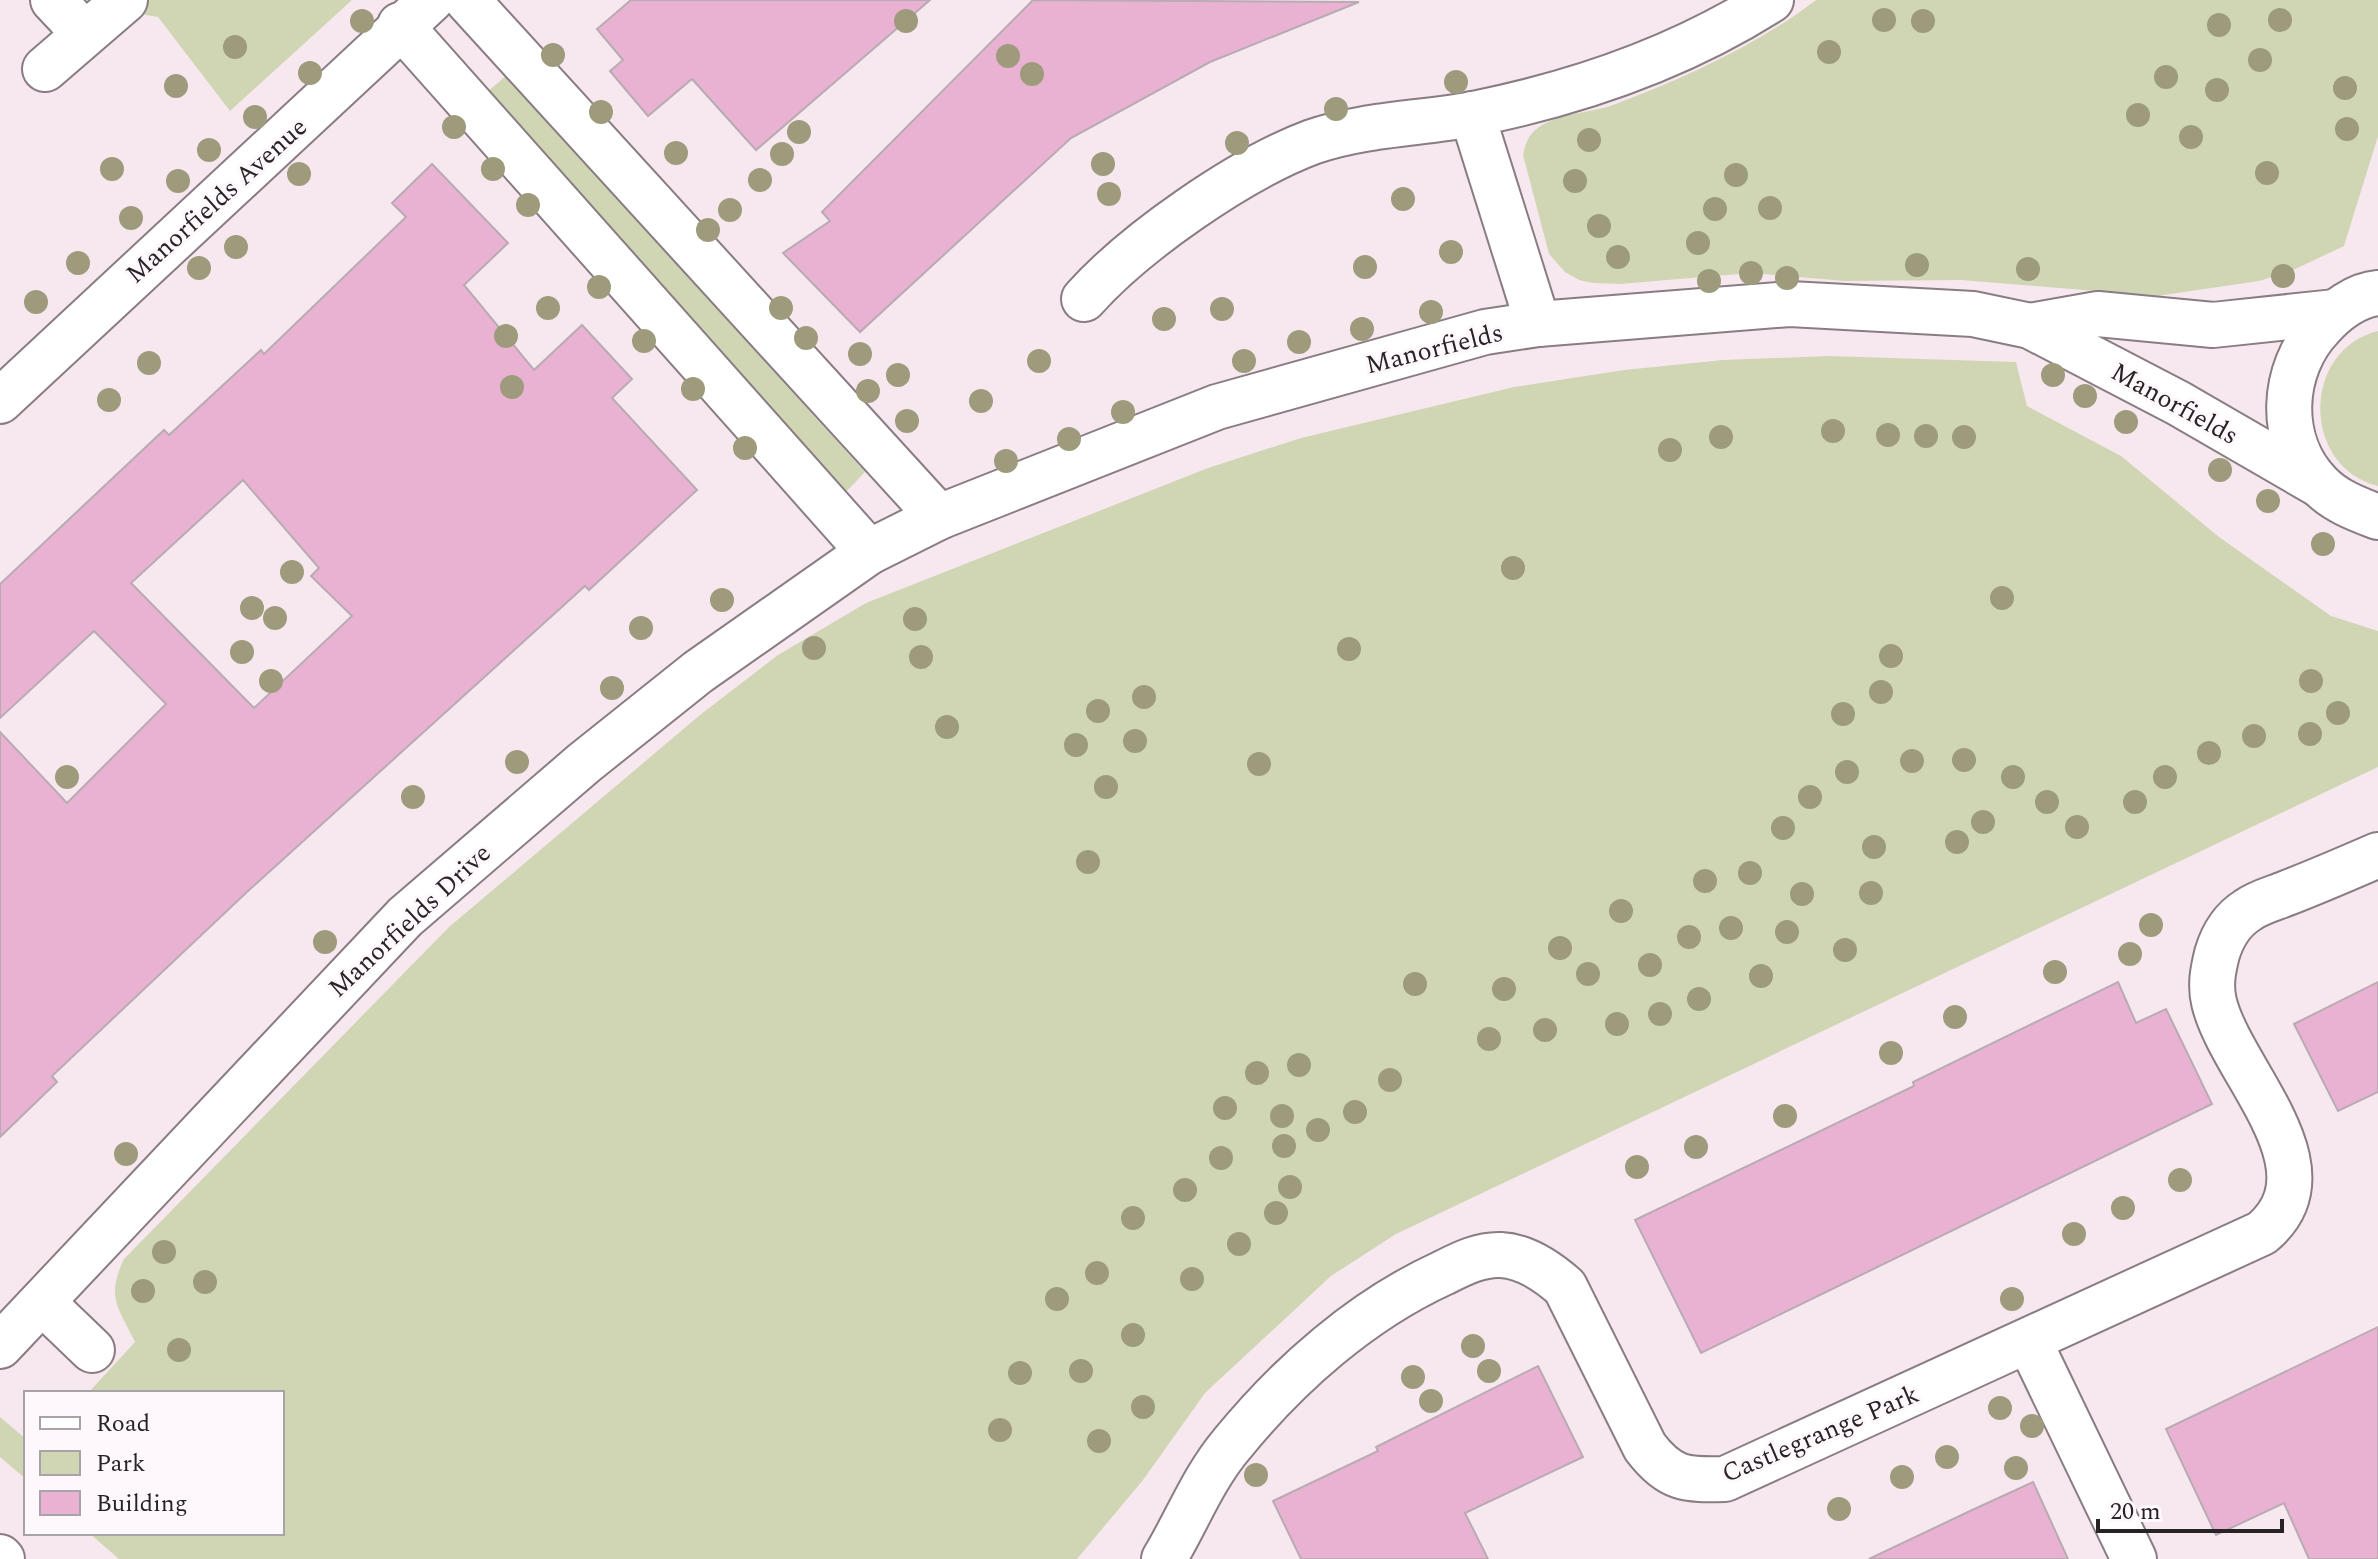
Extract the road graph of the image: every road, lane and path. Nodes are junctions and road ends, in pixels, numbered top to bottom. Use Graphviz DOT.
graph roads {
  1 [pos="53,0"];
  2 [pos="125,0"];
  3 [pos="467,0"];
  4 [pos="1771,0"];
  5 [pos="416,13"];
  6 [pos="84,33"];
  7 [pos="45,69"];
  8 [pos="1472,114"];
  9 [pos="2365,294"];
  10 [pos="1084,299"];
  11 [pos="1538,324"];
  12 [pos="2030,326"];
  13 [pos="0,401"];
  14 [pos="2318,484"];
  15 [pos="939,517"];
  16 [pos="2378,517"];
  17 [pos="869,552"];
  18 [pos="2378,855"];
  19 [pos="42,1302"];
  20 [pos="2029,1341"];
  21 [pos="0,1346"];
  22 [pos="92,1350"];
  23 [pos="1173,1554"];
  24 [pos="2134,1559"];
  1 -- 6 [label="street"];
  2 -- 6 [label="street"];
  3 -- 15 [label="street"];
  4 -- 8 [label="street"];
  5 -- 13 [label="street, Manorfields Avenue"];
  5 -- 17 [label="street"];
  6 -- 7 [label="street"];
  8 -- 10 [label="street"];
  8 -- 11 [label="street"];
  9 -- 12 [label="street, Manorfields"];
  9 -- 14 [label="street"];
  11 -- 12 [label="street, Manorfields"];
  11 -- 15 [label="street, Manorfields"];
  12 -- 14 [label="street, Manorfields"];
  14 -- 16 [label="street, Manorfields"];
  15 -- 17 [label="street, Manorfields"];
  17 -- 19 [label="street, Manorfields Drive"];
  18 -- 20 [label="street, Castlegrange Park"];
  19 -- 21 [label="street, Manorfields Drive"];
  19 -- 22 [label="street"];
  20 -- 23 [label="street, Castlegrange Park"];
  20 -- 24 [label="street"];
}
